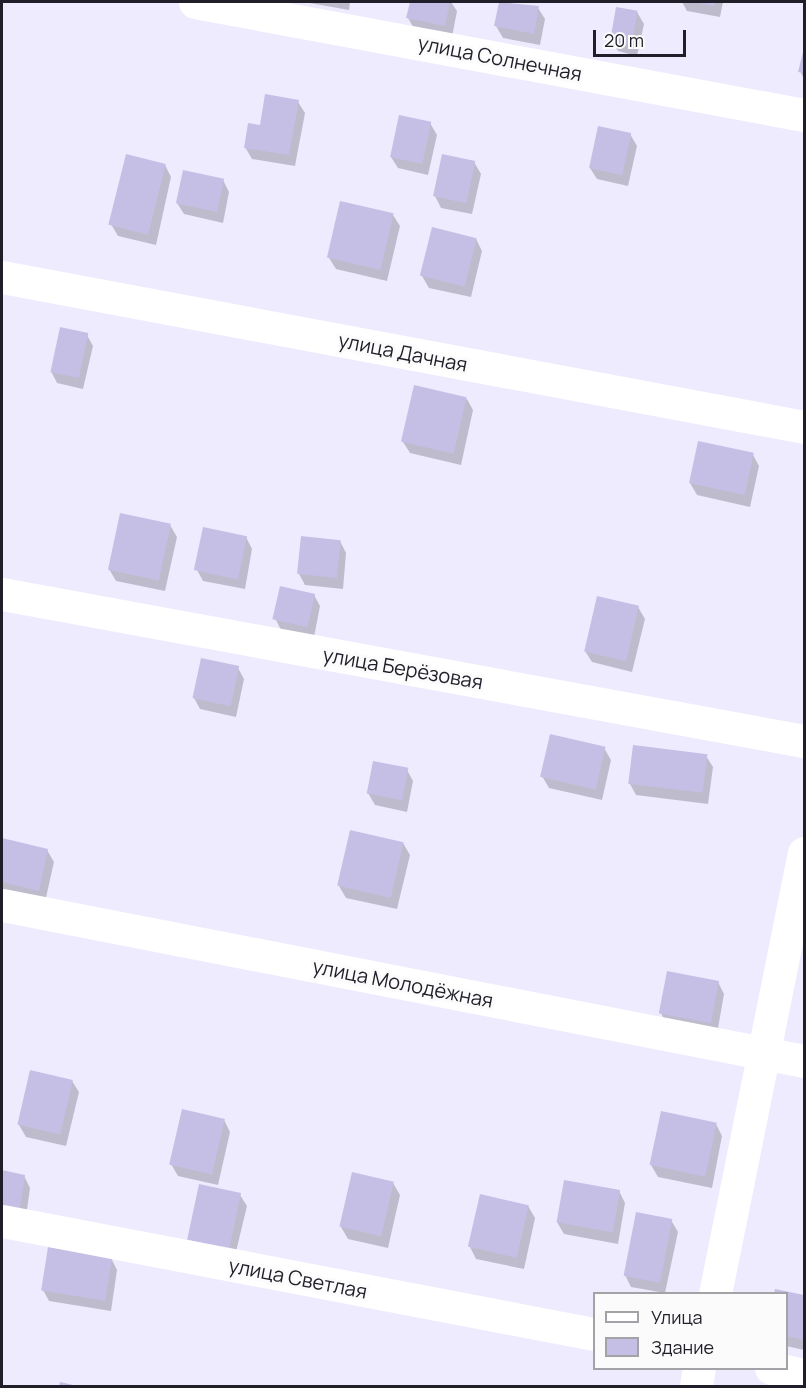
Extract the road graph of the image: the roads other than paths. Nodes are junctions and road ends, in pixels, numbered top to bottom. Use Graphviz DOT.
graph roads {
  1 [pos="195,2"];
  2 [pos="804,115"];
  3 [pos="2,278"];
  4 [pos="804,427"];
  5 [pos="2,594"];
  6 [pos="804,741"];
  7 [pos="804,853"];
  8 [pos="2,905"];
  9 [pos="766,1053"];
  10 [pos="804,1061"];
  11 [pos="2,1221"];
  12 [pos="714,1292"];
  13 [pos="593,1334"];
  14 [pos="699,1370"];
  15 [pos="780,1370"];
  16 [pos="804,1375"];
  17 [pos="696,1386"];
  1 -- 2 [label="street, улица Солнечная"];
  3 -- 4 [label="street, улица Дачная"];
  5 -- 6 [label="street, улица Берёзовая"];
  7 -- 9 [label="street"];
  8 -- 9 [label="street, улица Молодёжная"];
  9 -- 10 [label="street, улица Молодёжная"];
  9 -- 12 [label="street"];
  11 -- 13 [label="street, улица Светлая"];
  14 -- 17 [label="street"];
  15 -- 16 [label="street"];
}
